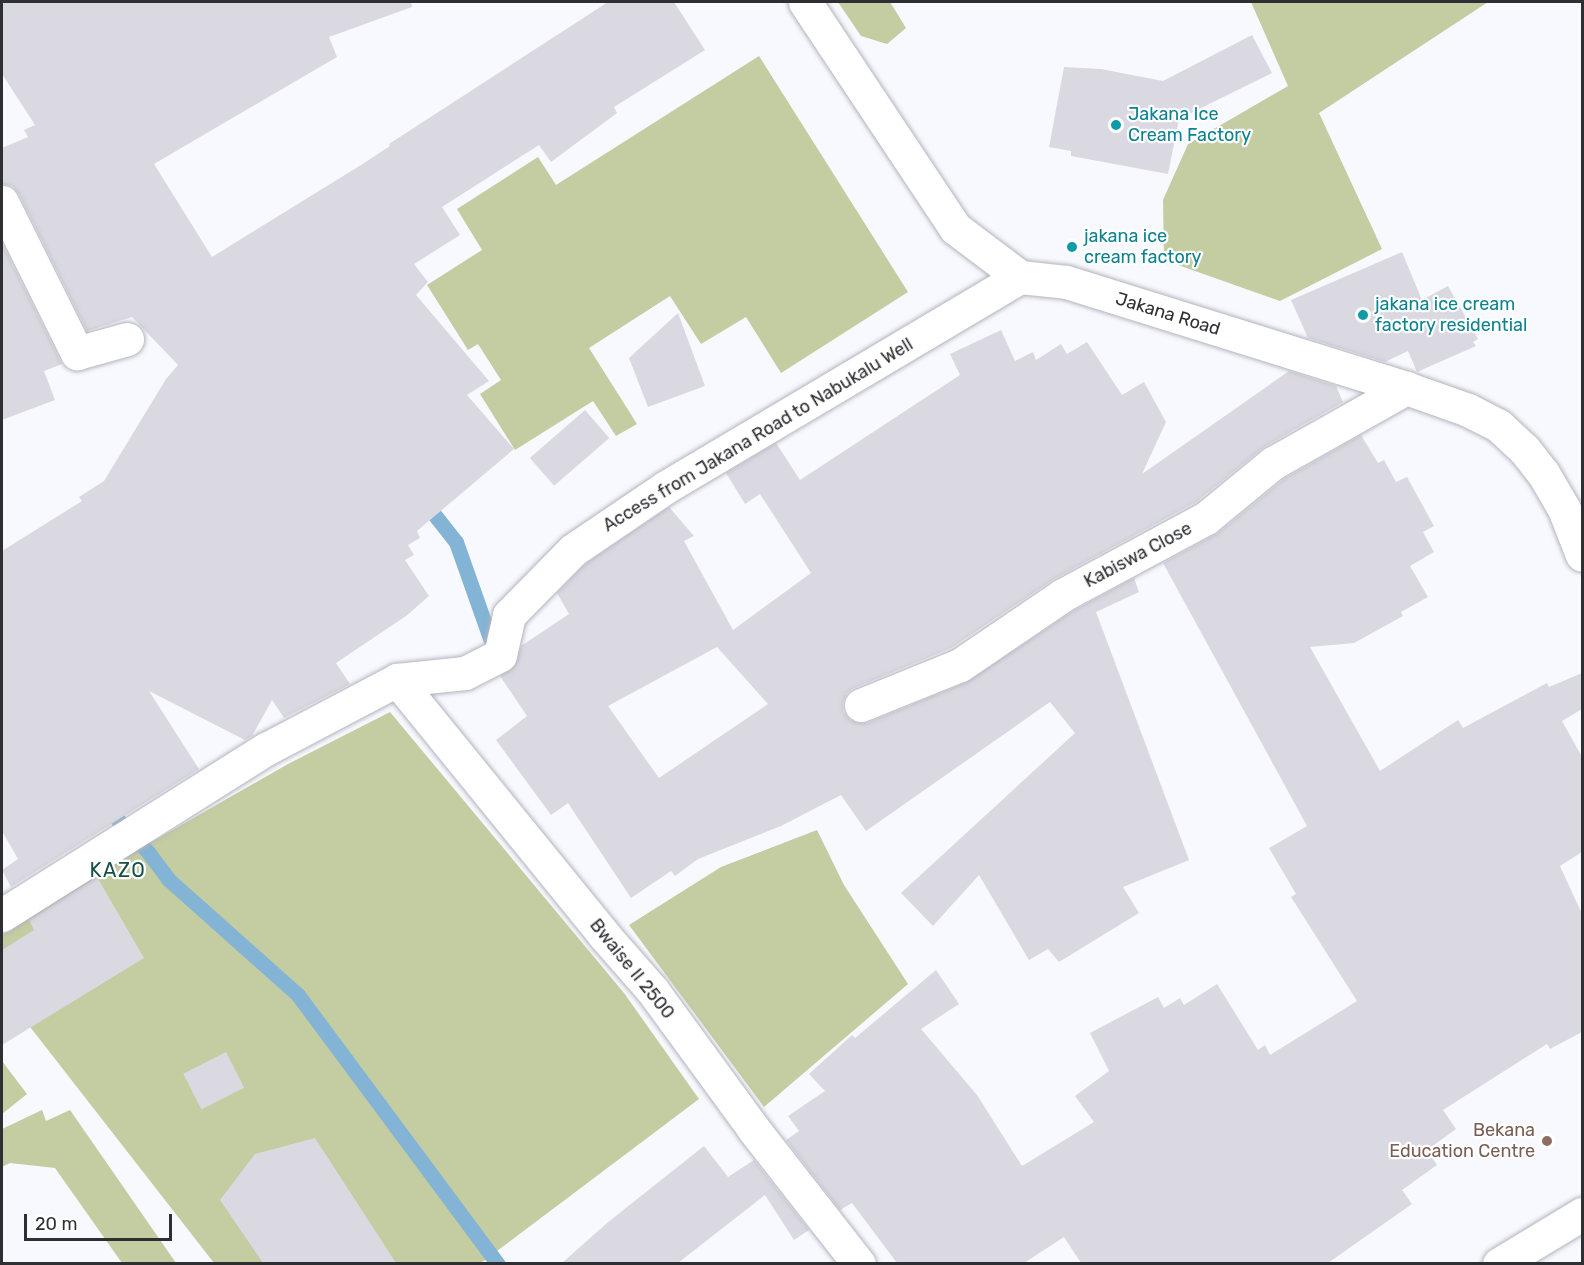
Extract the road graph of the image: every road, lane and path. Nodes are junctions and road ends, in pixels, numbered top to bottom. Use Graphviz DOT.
graph roads {
  1 [pos="806,2"];
  2 [pos="2,202"];
  3 [pos="1020,277"];
  4 [pos="127,339"];
  5 [pos="1406,388"];
  6 [pos="1573,503"];
  7 [pos="1582,555"];
  8 [pos="397,680"];
  9 [pos="861,705"];
  10 [pos="2,915"];
  11 [pos="1582,1214"];
  12 [pos="859,1263"];
  13 [pos="1499,1263"];
  1 -- 3 [label="street"];
  2 -- 4 [label="street"];
  3 -- 5 [label="street, Jakana Road"];
  3 -- 8 [label="street, Access from Jakana Road to Nabukalu Well"];
  5 -- 6 [label="street, Jakana Road"];
  5 -- 9 [label="street, Kabiswa Close"];
  6 -- 7 [label="street, Jakana Road"];
  8 -- 10 [label="street, Access from Jakana Road to Nabukalu Well"];
  8 -- 12 [label="street, Bwaise II 2500"];
  11 -- 13 [label="street"];
}
